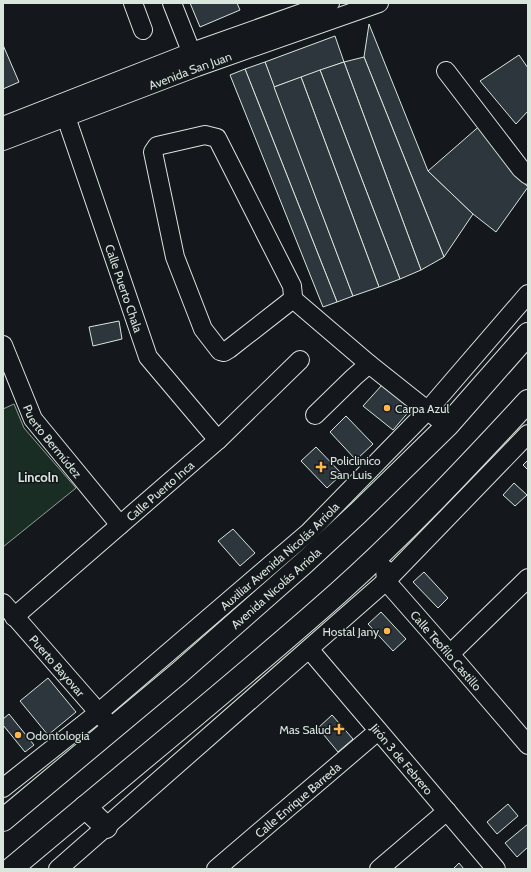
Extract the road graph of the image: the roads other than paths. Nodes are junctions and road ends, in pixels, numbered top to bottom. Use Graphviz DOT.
graph roads {
  1 [pos="133,3"];
  2 [pos="172,3"];
  3 [pos="330,3"];
  4 [pos="379,3"];
  5 [pos="313,12"];
  6 [pos="143,30"];
  7 [pos="194,60"];
  8 [pos="446,71"];
  9 [pos="66,117"];
  10 [pos="3,126"];
  11 [pos="3,141"];
  12 [pos="528,175"];
  13 [pos="528,294"];
  14 [pos="292,299"];
  15 [pos="528,334"];
  16 [pos="3,345"];
  17 [pos="300,360"];
  18 [pos="369,364"];
  19 [pos="528,402"];
  20 [pos="428,410"];
  21 [pos="315,415"];
  22 [pos="447,426"];
  23 [pos="528,434"];
  24 [pos="218,440"];
  25 [pos="120,525"];
  26 [pos="386,549"];
  27 [pos="386,581"];
  28 [pos="527,581"];
  29 [pos="3,603"];
  30 [pos="14,617"];
  31 [pos="309,649"];
  32 [pos="450,654"];
  33 [pos="105,720"];
  34 [pos="378,731"];
  35 [pos="528,745"];
  36 [pos="3,788"];
  37 [pos="85,807"];
  38 [pos="6,811"];
  39 [pos="447,811"];
  40 [pos="106,827"];
  41 [pos="11,869"];
  42 [pos="58,869"];
  43 [pos="216,869"];
  44 [pos="379,869"];
  45 [pos="496,869"];
  1 -- 6 [label="street"];
  2 -- 7 [label="street"];
  3 -- 5 [label="street, Avenida San Juan"];
  4 -- 5 [label="street, Avenida San Juan"];
  5 -- 7 [label="street, Avenida San Juan"];
  7 -- 9 [label="street, Avenida San Juan"];
  7 -- 10 [label="street, Avenida San Juan"];
  8 -- 12 [label="street"];
  9 -- 11 [label="street, Avenida San Juan"];
  9 -- 24 [label="street, Calle Puerto Chala"];
  13 -- 20 [label="street, Auxiliar Avenida Nicolás Arriola"];
  14 -- 14 [label="street"];
  14 -- 18 [label="street"];
  15 -- 22 [label="main road, Avenida Nicolás Arriola"];
  16 -- 25 [label="street, Puerto Bermúdez"];
  17 -- 24 [label="street, Calle Puerto Inca"];
  18 -- 20 [label="street"];
  18 -- 21 [label="street"];
  19 -- 26 [label="main road"];
  20 -- 22 [label="street"];
  20 -- 33 [label="street, Auxiliar Avenida Nicolás Arriola"];
  22 -- 33 [label="main road, Avenida Nicolás Arriola"];
  23 -- 27 [label="street"];
  24 -- 25 [label="street, Calle Puerto Inca"];
  25 -- 30 [label="street, Calle Puerto Inca"];
  26 -- 27 [label="street"];
  26 -- 37 [label="main road"];
  27 -- 31 [label="street"];
  27 -- 32 [label="street, Calle Teofilo Castillo"];
  28 -- 32 [label="street"];
  29 -- 30 [label="street, Puerto Bayovar"];
  30 -- 33 [label="street, Puerto Bayovar"];
  31 -- 34 [label="street, Jirón 3 de Febrero"];
  31 -- 40 [label="street"];
  32 -- 35 [label="street, Calle Teofilo Castillo"];
  33 -- 36 [label="street, Auxiliar Avenida Nicolás Arriola"];
  33 -- 38 [label="main road, Avenida Nicolás Arriola"];
  34 -- 39 [label="street, Jirón 3 de Febrero"];
  34 -- 43 [label="street, Calle Enrique Barreda"];
  37 -- 40 [label="main road"];
  37 -- 41 [label="main road"];
  39 -- 44 [label="street"];
  39 -- 45 [label="street, Jirón 3 de Febrero"];
  40 -- 42 [label="street"];
}
